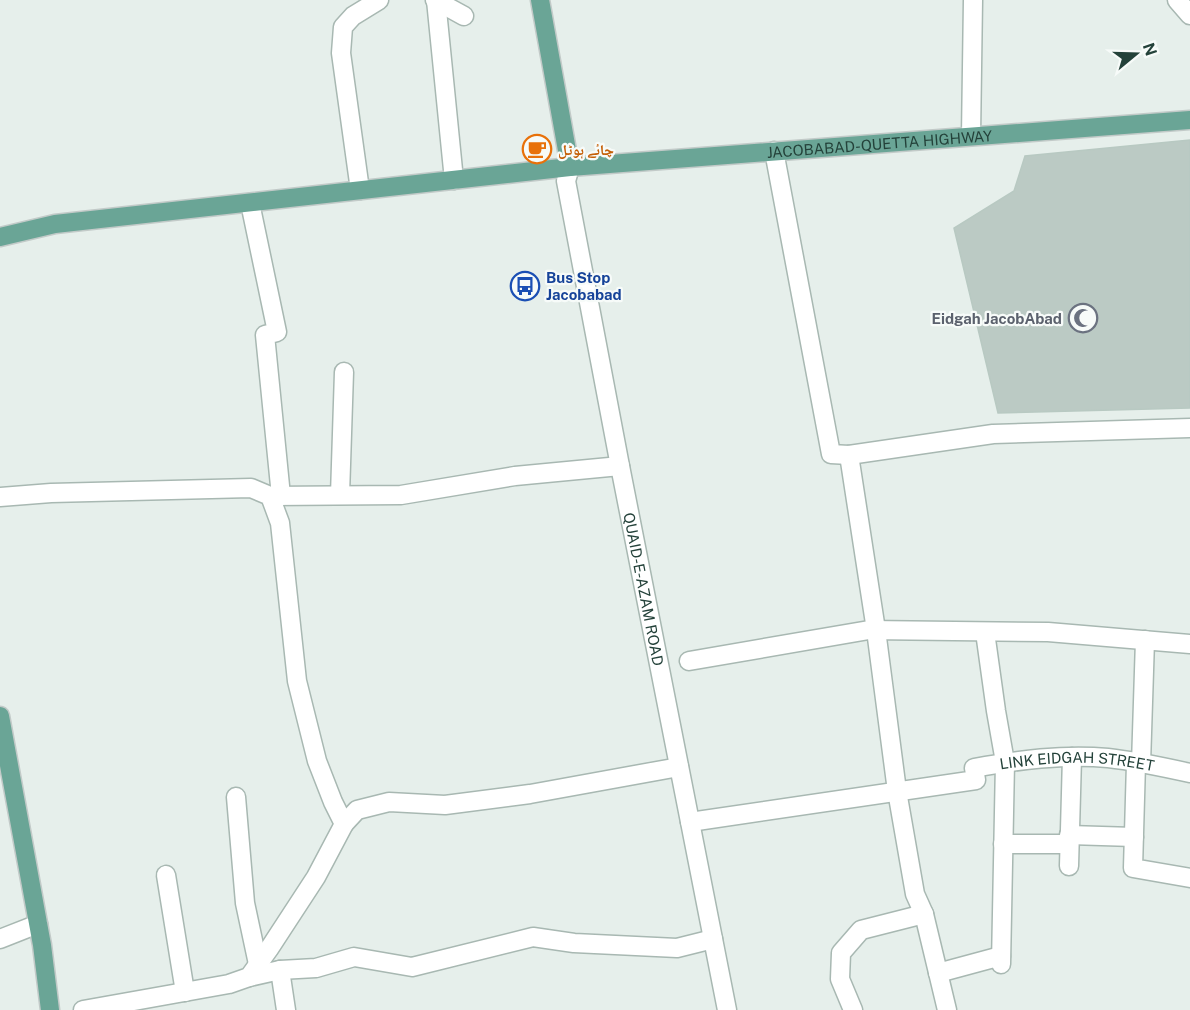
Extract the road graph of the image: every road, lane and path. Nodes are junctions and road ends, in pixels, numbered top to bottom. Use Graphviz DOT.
graph roads {
  1 [pos="379,0"];
  2 [pos="436,0"];
  3 [pos="540,0"];
  4 [pos="973,0"];
  5 [pos="1177,0"];
  6 [pos="1190,15"];
  7 [pos="464,16"];
  8 [pos="1190,120"];
  9 [pos="971,136"];
  10 [pos="774,151"];
  11 [pos="570,168"];
  12 [pos="454,180"];
  13 [pos="360,190"];
  14 [pos="250,203"];
  15 [pos="0,237"];
  16 [pos="344,372"];
  17 [pos="1190,428"];
  18 [pos="849,455"];
  19 [pos="620,466"];
  20 [pos="340,495"];
  21 [pos="276,496"];
  22 [pos="0,497"];
  23 [pos="876,630"];
  24 [pos="985,632"];
  25 [pos="1145,640"];
  26 [pos="1190,644"];
  27 [pos="689,662"];
  28 [pos="0,716"];
  29 [pos="1072,757"];
  30 [pos="1005,762"];
  31 [pos="1138,763"];
  32 [pos="679,767"];
  33 [pos="1190,774"];
  34 [pos="897,791"];
  35 [pos="236,797"];
  36 [pos="690,822"];
  37 [pos="344,824"];
  38 [pos="1134,837"];
  39 [pos="1069,839"];
  40 [pos="1003,844"];
  41 [pos="1069,866"];
  42 [pos="166,875"];
  43 [pos="1190,878"];
  44 [pos="924,914"];
  45 [pos="38,924"];
  46 [pos="0,939"];
  47 [pos="713,939"];
  48 [pos="254,970"];
  49 [pos="280,970"];
  50 [pos="938,973"];
  51 [pos="184,992"];
  52 [pos="125,1006"];
  53 [pos="50,1010"];
  54 [pos="83,1010"];
  55 [pos="286,1010"];
  56 [pos="727,1010"];
  57 [pos="853,1010"];
  58 [pos="947,1010"];
  1 -- 13 [label="street"];
  2 -- 7 [label="street"];
  2 -- 12 [label="street"];
  3 -- 11 [label="main road"];
  4 -- 9 [label="street"];
  5 -- 6 [label="street"];
  8 -- 9 [label="main road, JACOBABAD-QUETTA HIGHWAY"];
  9 -- 10 [label="main road, JACOBABAD-QUETTA HIGHWAY"];
  10 -- 11 [label="main road, JACOBABAD-QUETTA HIGHWAY"];
  10 -- 18 [label="street"];
  11 -- 12 [label="main road, JACOBABAD-QUETTA HIGHWAY"];
  11 -- 19 [label="street, QUAID-E-AZAM ROAD"];
  12 -- 13 [label="main road, JACOBABAD-QUETTA HIGHWAY"];
  13 -- 14 [label="main road, JACOBABAD-QUETTA HIGHWAY"];
  14 -- 15 [label="main road, JACOBABAD-QUETTA HIGHWAY"];
  14 -- 21 [label="street"];
  16 -- 20 [label="street"];
  17 -- 18 [label="street"];
  18 -- 23 [label="street"];
  19 -- 20 [label="street"];
  19 -- 32 [label="street, QUAID-E-AZAM ROAD"];
  20 -- 21 [label="street"];
  21 -- 22 [label="street"];
  21 -- 37 [label="street"];
  23 -- 24 [label="street"];
  23 -- 27 [label="street"];
  23 -- 34 [label="street"];
  24 -- 25 [label="street"];
  24 -- 30 [label="street"];
  25 -- 26 [label="street"];
  25 -- 31 [label="street"];
  28 -- 45 [label="main road"];
  29 -- 30 [label="street, LINK EIDGAH STREET"];
  29 -- 31 [label="street, LINK EIDGAH STREET"];
  29 -- 39 [label="street"];
  30 -- 34 [label="street, LINK EIDGAH STREET"];
  30 -- 40 [label="street"];
  31 -- 33 [label="street, LINK EIDGAH STREET"];
  31 -- 38 [label="street"];
  32 -- 36 [label="street, QUAID-E-AZAM ROAD"];
  32 -- 37 [label="street"];
  34 -- 36 [label="street"];
  34 -- 44 [label="street"];
  35 -- 48 [label="street"];
  36 -- 47 [label="street, QUAID-E-AZAM ROAD"];
  37 -- 48 [label="street"];
  38 -- 39 [label="street"];
  38 -- 43 [label="street"];
  39 -- 40 [label="street"];
  39 -- 41 [label="street"];
  40 -- 50 [label="street"];
  42 -- 51 [label="street"];
  44 -- 50 [label="street"];
  44 -- 57 [label="street"];
  45 -- 46 [label="street"];
  45 -- 53 [label="main road"];
  47 -- 49 [label="street"];
  47 -- 56 [label="street, QUAID-E-AZAM ROAD"];
  48 -- 49 [label="street"];
  48 -- 51 [label="street"];
  49 -- 55 [label="street"];
  50 -- 58 [label="street"];
  51 -- 52 [label="street"];
  52 -- 54 [label="street"];
}
